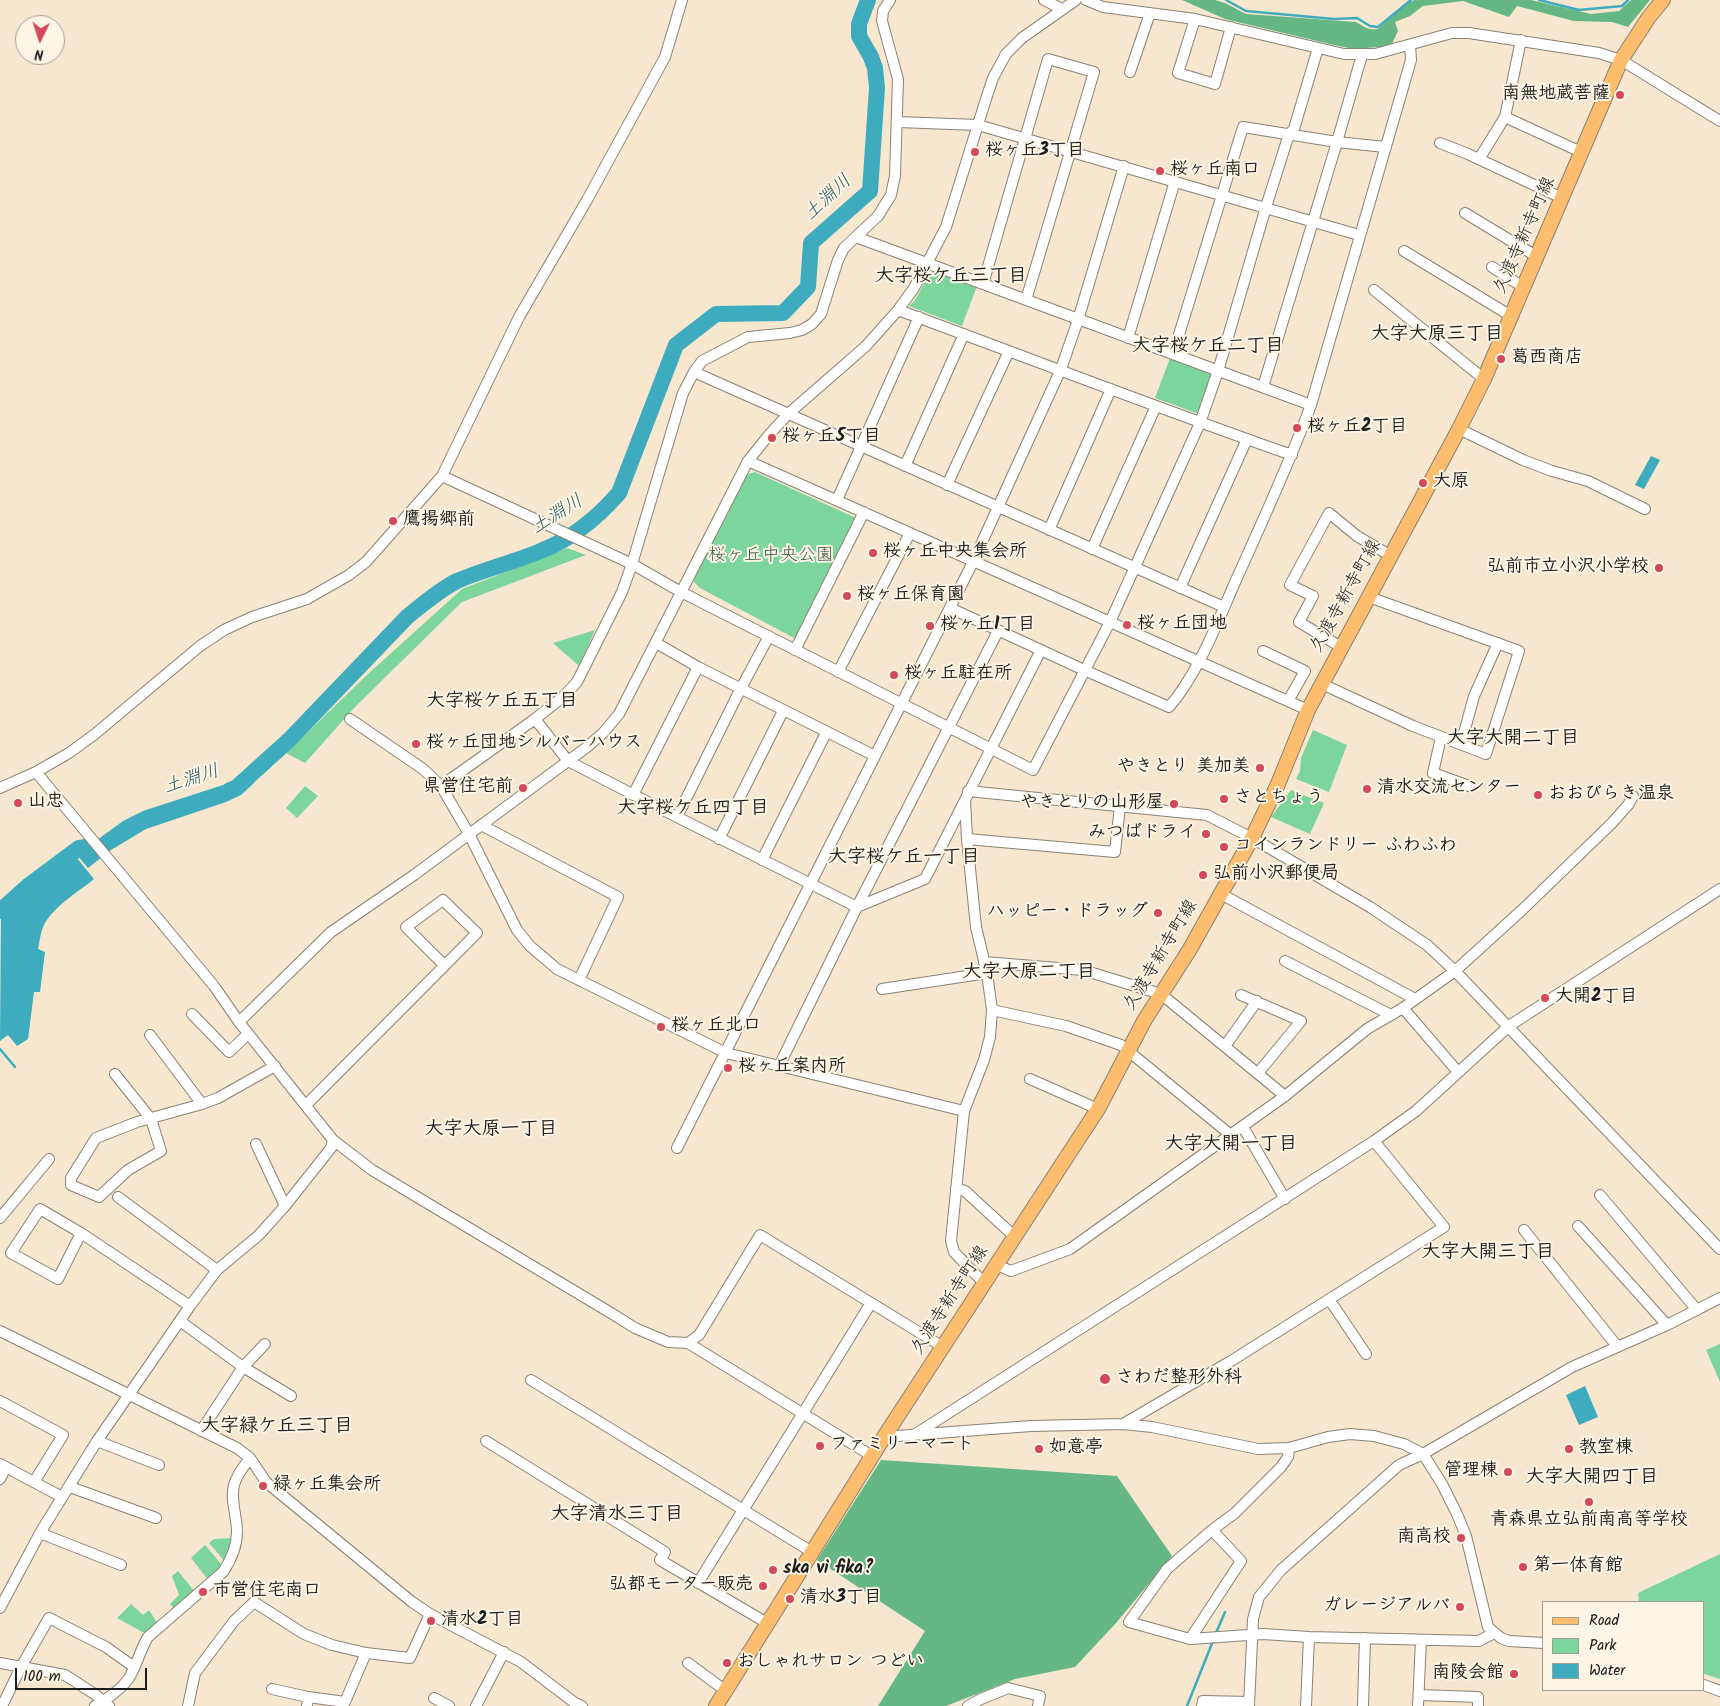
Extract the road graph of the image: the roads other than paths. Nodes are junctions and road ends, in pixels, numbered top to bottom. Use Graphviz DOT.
graph roads {
  1 [pos="682,0"];
  2 [pos="890,0"];
  3 [pos="1044,0"];
  4 [pos="1076,0"];
  5 [pos="1086,0"];
  6 [pos="1663,0"];
  7 [pos="1062,9"];
  8 [pos="1150,13"];
  9 [pos="1195,19"];
  10 [pos="1231,27"];
  11 [pos="1521,40"];
  12 [pos="1410,45"];
  13 [pos="1318,48"];
  14 [pos="1362,55"];
  15 [pos="1621,60"];
  16 [pos="1130,72"];
  17 [pos="1505,117"];
  18 [pos="1720,121"];
  19 [pos="898,122"];
  20 [pos="978,125"];
  21 [pos="1290,134"];
  22 [pos="1025,138"];
  23 [pos="1337,142"];
  24 [pos="1440,143"];
  25 [pos="1385,148"];
  26 [pos="1071,151"];
  27 [pos="1582,152"];
  28 [pos="1479,159"];
  29 [pos="1124,166"];
  30 [pos="1175,181"];
  31 [pos="1222,194"];
  32 [pos="1562,198"];
  33 [pos="1266,207"];
  34 [pos="1465,213"];
  35 [pos="1312,221"];
  36 [pos="1360,236"];
  37 [pos="856,237"];
  38 [pos="1404,251"];
  39 [pos="1536,256"];
  40 [pos="928,264"];
  41 [pos="1492,268"];
  42 [pos="982,284"];
  43 [pos="1523,287"];
  44 [pos="1374,290"];
  45 [pos="1026,300"];
  46 [pos="898,310"];
  47 [pos="1511,316"];
  48 [pos="919,317"];
  49 [pos="1078,320"];
  50 [pos="964,334"];
  51 [pos="1128,338"];
  52 [pos="1009,351"];
  53 [pos="1173,354"];
  54 [pos="1061,370"];
  55 [pos="1218,371"];
  56 [pos="694,372"];
  57 [pos="1484,379"];
  58 [pos="1263,387"];
  59 [pos="1111,389"];
  60 [pos="1311,405"];
  61 [pos="1156,406"];
  62 [pos="788,414"];
  63 [pos="1200,423"];
  64 [pos="1459,430"];
  65 [pos="1247,440"];
  66 [pos="862,447"];
  67 [pos="1292,455"];
  68 [pos="748,460"];
  69 [pos="905,466"];
  70 [pos="442,476"];
  71 [pos="947,485"];
  72 [pos="838,500"];
  73 [pos="998,508"];
  74 [pos="1645,509"];
  75 [pos="864,512"];
  76 [pos="1049,530"];
  77 [pos="910,533"];
  78 [pos="1092,549"];
  79 [pos="1391,556"];
  80 [pos="973,562"];
  81 [pos="632,564"];
  82 [pos="1135,568"];
  83 [pos="1180,588"];
  84 [pos="681,592"];
  85 [pos="1369,597"];
  86 [pos="1224,607"];
  87 [pos="950,608"];
  88 [pos="1110,622"];
  89 [pos="998,631"];
  90 [pos="769,636"];
  91 [pos="656,643"];
  92 [pos="1498,643"];
  93 [pos="1341,647"];
  94 [pos="795,650"];
  95 [pos="1041,650"];
  96 [pos="1263,650"];
  97 [pos="1198,661"];
  98 [pos="698,667"];
  99 [pos="1084,670"];
  100 [pos="838,672"];
  101 [pos="1322,684"];
  102 [pos="740,690"];
  103 [pos="1288,701"];
  104 [pos="902,704"];
  105 [pos="1308,710"];
  106 [pos="783,711"];
  107 [pos="350,719"];
  108 [pos="535,719"];
  109 [pos="949,727"];
  110 [pos="826,732"];
  111 [pos="1441,737"];
  112 [pos="1460,744"];
  113 [pos="990,748"];
  114 [pos="875,756"];
  115 [pos="568,761"];
  116 [pos="36,772"];
  117 [pos="441,786"];
  118 [pos="1469,786"];
  119 [pos="0,788"];
  120 [pos="633,795"];
  121 [pos="967,795"];
  122 [pos="1634,796"];
  123 [pos="1120,806"];
  124 [pos="676,817"];
  125 [pos="481,825"];
  126 [pos="469,834"];
  127 [pos="719,838"];
  128 [pos="1252,838"];
  129 [pos="967,839"];
  130 [pos="762,860"];
  131 [pos="810,885"];
  132 [pos="1719,890"];
  133 [pos="1221,894"];
  134 [pos="856,907"];
  135 [pos="1285,961"];
  136 [pos="984,962"];
  137 [pos="444,965"];
  138 [pos="1455,971"];
  139 [pos="988,973"];
  140 [pos="578,980"];
  141 [pos="882,989"];
  142 [pos="1161,994"];
  143 [pos="1241,995"];
  144 [pos="1415,999"];
  145 [pos="1257,1001"];
  146 [pos="1403,1008"];
  147 [pos="992,1010"];
  148 [pos="192,1014"];
  149 [pos="1391,1015"];
  150 [pos="239,1022"];
  151 [pos="1509,1026"];
  152 [pos="150,1034"];
  153 [pos="248,1034"];
  154 [pos="1225,1046"];
  155 [pos="1128,1051"];
  156 [pos="726,1053"];
  157 [pos="275,1066"];
  158 [pos="779,1066"];
  159 [pos="1458,1072"];
  160 [pos="1258,1073"];
  161 [pos="115,1074"];
  162 [pos="1030,1079"];
  163 [pos="1285,1096"];
  164 [pos="202,1104"];
  165 [pos="306,1105"];
  166 [pos="1098,1109"];
  167 [pos="964,1111"];
  168 [pos="151,1119"];
  169 [pos="1243,1128"];
  170 [pos="1232,1136"];
  171 [pos="334,1140"];
  172 [pos="1374,1141"];
  173 [pos="256,1144"];
  174 [pos="677,1148"];
  175 [pos="49,1159"];
  176 [pos="956,1188"];
  177 [pos="1600,1195"];
  178 [pos="118,1197"];
  179 [pos="1285,1199"];
  180 [pos="285,1206"];
  181 [pos="0,1218"];
  182 [pos="1578,1226"];
  183 [pos="1524,1230"];
  184 [pos="81,1233"];
  185 [pos="1015,1237"];
  186 [pos="1720,1249"];
  187 [pos="997,1266"];
  188 [pos="217,1270"];
  189 [pos="985,1284"];
  190 [pos="1720,1298"];
  191 [pos="1329,1299"];
  192 [pos="871,1303"];
  193 [pos="190,1306"];
  194 [pos="1697,1310"];
  195 [pos="180,1321"];
  196 [pos="1667,1325"];
  197 [pos="0,1331"];
  198 [pos="688,1342"];
  199 [pos="265,1344"];
  200 [pos="1616,1346"];
  201 [pos="943,1347"];
  202 [pos="1366,1354"];
  203 [pos="243,1367"];
  204 [pos="531,1380"];
  205 [pos="129,1394"];
  206 [pos="291,1396"];
  207 [pos="0,1401"];
  208 [pos="803,1413"];
  209 [pos="1123,1424"];
  210 [pos="201,1431"];
  211 [pos="914,1435"];
  212 [pos="884,1436"];
  213 [pos="97,1442"];
  214 [pos="486,1442"];
  215 [pos="1289,1448"];
  216 [pos="1423,1454"];
  217 [pos="872,1456"];
  218 [pos="250,1458"];
  219 [pos="159,1465"];
  220 [pos="3,1466"];
  221 [pos="0,1479"];
  222 [pos="34,1482"];
  223 [pos="70,1487"];
  224 [pos="62,1497"];
  225 [pos="743,1510"];
  226 [pos="156,1518"];
  227 [pos="1212,1530"];
  228 [pos="40,1533"];
  229 [pos="812,1552"];
  230 [pos="122,1565"];
  231 [pos="698,1582"];
  232 [pos="0,1608"];
  233 [pos="430,1614"];
  234 [pos="767,1623"];
  235 [pos="1494,1633"];
  236 [pos="1251,1635"];
  237 [pos="1309,1637"];
  238 [pos="1365,1638"];
  239 [pos="1190,1639"];
  240 [pos="1421,1640"];
  241 [pos="1542,1642"];
  242 [pos="504,1652"];
  243 [pos="366,1653"];
  244 [pos="0,1663"];
  245 [pos="688,1664"];
  246 [pos="22,1667"];
  247 [pos="134,1667"];
  248 [pos="1705,1685"];
  249 [pos="272,1689"];
  250 [pos="726,1691"];
  251 [pos="1720,1691"];
  252 [pos="434,1698"];
  253 [pos="308,1701"];
  254 [pos="1418,1701"];
  255 [pos="981,1702"];
  256 [pos="103,1704"];
  257 [pos="1249,1704"];
  258 [pos="2,1706"];
  259 [pos="188,1706"];
  260 [pos="449,1706"];
  261 [pos="476,1706"];
  262 [pos="582,1706"];
  263 [pos="716,1706"];
  264 [pos="968,1706"];
  265 [pos="1038,1706"];
  266 [pos="1202,1706"];
  267 [pos="1306,1706"];
  268 [pos="1363,1706"];
  269 [pos="1478,1706"];
  1 -- 70 [label="street"];
  2 -- 19 [label="street"];
  3 -- 7 [label="street"];
  4 -- 7 [label="street"];
  5 -- 8 [label="street"];
  6 -- 15 [label="main road, 久渡寺新寺町線"];
  7 -- 20 [label="street"];
  8 -- 9 [label="street"];
  8 -- 16 [label="street"];
  9 -- 10 [label="street"];
  9 -- 10 [label="street"];
  10 -- 13 [label="street"];
  11 -- 12 [label="street"];
  11 -- 15 [label="street"];
  11 -- 17 [label="street"];
  12 -- 14 [label="street"];
  12 -- 25 [label="street"];
  13 -- 14 [label="street"];
  13 -- 21 [label="street"];
  14 -- 23 [label="street"];
  15 -- 18 [label="street"];
  15 -- 27 [label="main road, 久渡寺新寺町線"];
  17 -- 27 [label="street"];
  17 -- 28 [label="street"];
  19 -- 20 [label="street"];
  19 -- 37 [label="street"];
  20 -- 22 [label="street"];
  20 -- 40 [label="street"];
  21 -- 23 [label="street"];
  21 -- 31 [label="street"];
  21 -- 33 [label="street"];
  22 -- 26 [label="street"];
  22 -- 26 [label="street"];
  22 -- 42 [label="street"];
  23 -- 25 [label="street"];
  23 -- 35 [label="street"];
  24 -- 28 [label="street"];
  25 -- 36 [label="street"];
  26 -- 29 [label="street"];
  26 -- 45 [label="street"];
  27 -- 32 [label="main road, 久渡寺新寺町線"];
  28 -- 32 [label="street"];
  29 -- 30 [label="street"];
  29 -- 49 [label="street"];
  30 -- 31 [label="street"];
  30 -- 51 [label="street"];
  31 -- 33 [label="street"];
  31 -- 53 [label="street"];
  32 -- 39 [label="main road, 久渡寺新寺町線"];
  33 -- 35 [label="street"];
  33 -- 55 [label="street"];
  34 -- 39 [label="street"];
  35 -- 36 [label="street"];
  35 -- 58 [label="street"];
  36 -- 60 [label="street"];
  37 -- 40 [label="street"];
  37 -- 56 [label="street"];
  38 -- 47 [label="street"];
  39 -- 43 [label="main road, 久渡寺新寺町線"];
  40 -- 42 [label="street"];
  40 -- 46 [label="street"];
  41 -- 43 [label="street"];
  42 -- 45 [label="street"];
  43 -- 47 [label="main road, 久渡寺新寺町線"];
  44 -- 57 [label="street"];
  45 -- 49 [label="street"];
  46 -- 48 [label="street"];
  46 -- 62 [label="street"];
  47 -- 57 [label="main road, 久渡寺新寺町線"];
  48 -- 50 [label="street"];
  48 -- 66 [label="street"];
  49 -- 51 [label="street"];
  49 -- 54 [label="street"];
  50 -- 52 [label="street"];
  50 -- 69 [label="street"];
  51 -- 53 [label="street"];
  52 -- 54 [label="street"];
  52 -- 71 [label="street"];
  53 -- 55 [label="street"];
  54 -- 59 [label="street"];
  54 -- 73 [label="street"];
  55 -- 58 [label="street"];
  55 -- 63 [label="street"];
  56 -- 62 [label="street"];
  56 -- 81 [label="street"];
  57 -- 64 [label="main road, 久渡寺新寺町線"];
  58 -- 60 [label="street"];
  59 -- 61 [label="street"];
  59 -- 76 [label="street"];
  60 -- 67 [label="street"];
  61 -- 63 [label="street"];
  61 -- 78 [label="street"];
  62 -- 66 [label="street"];
  62 -- 68 [label="street"];
  63 -- 65 [label="street"];
  63 -- 82 [label="street"];
  64 -- 74 [label="street"];
  64 -- 79 [label="main road, 久渡寺新寺町線"];
  65 -- 67 [label="street"];
  65 -- 83 [label="street"];
  66 -- 69 [label="street"];
  66 -- 72 [label="street"];
  67 -- 86 [label="street"];
  68 -- 72 [label="street"];
  68 -- 84 [label="street"];
  69 -- 71 [label="street"];
  70 -- 81 [label="street"];
  70 -- 116 [label="street"];
  71 -- 73 [label="street"];
  72 -- 75 [label="street"];
  73 -- 76 [label="street"];
  73 -- 80 [label="street"];
  75 -- 77 [label="street"];
  75 -- 94 [label="street"];
  76 -- 78 [label="street"];
  77 -- 80 [label="street"];
  77 -- 100 [label="street"];
  78 -- 82 [label="street"];
  79 -- 85 [label="main road, 久渡寺新寺町線"];
  79 -- 93 [label="street"];
  80 -- 87 [label="street"];
  80 -- 88 [label="street"];
  81 -- 84 [label="street"];
  81 -- 108 [label="street"];
  82 -- 83 [label="street"];
  82 -- 88 [label="street"];
  83 -- 86 [label="street"];
  84 -- 90 [label="street"];
  84 -- 91 [label="street"];
  85 -- 92 [label="street"];
  85 -- 93 [label="main road, 久渡寺新寺町線"];
  86 -- 97 [label="street"];
  87 -- 89 [label="street"];
  87 -- 104 [label="street"];
  88 -- 97 [label="street"];
  88 -- 99 [label="street"];
  89 -- 95 [label="street"];
  89 -- 109 [label="street"];
  90 -- 94 [label="street"];
  90 -- 102 [label="street"];
  91 -- 98 [label="street"];
  91 -- 115 [label="street"];
  92 -- 112 [label="street"];
  92 -- 112 [label="street"];
  93 -- 101 [label="main road, 久渡寺新寺町線"];
  94 -- 100 [label="street"];
  95 -- 99 [label="street"];
  95 -- 113 [label="street"];
  96 -- 103 [label="street"];
  97 -- 99 [label="street"];
  97 -- 103 [label="street"];
  98 -- 102 [label="street"];
  98 -- 120 [label="street"];
  99 -- 113 [label="street"];
  100 -- 104 [label="street"];
  101 -- 105 [label="main road, 久渡寺新寺町線"];
  101 -- 111 [label="street"];
  102 -- 106 [label="street"];
  102 -- 124 [label="street"];
  103 -- 105 [label="street"];
  104 -- 109 [label="street"];
  104 -- 114 [label="street"];
  105 -- 128 [label="main road, 久渡寺新寺町線"];
  106 -- 110 [label="street"];
  106 -- 127 [label="street"];
  107 -- 117 [label="street"];
  108 -- 115 [label="street"];
  108 -- 117 [label="street"];
  109 -- 113 [label="street"];
  109 -- 134 [label="street"];
  110 -- 114 [label="street"];
  110 -- 130 [label="street"];
  111 -- 112 [label="street"];
  111 -- 118 [label="street"];
  113 -- 121 [label="street"];
  114 -- 131 [label="street"];
  115 -- 120 [label="street"];
  115 -- 125 [label="street"];
  116 -- 119 [label="street"];
  116 -- 150 [label="street"];
  117 -- 126 [label="street"];
  120 -- 124 [label="street"];
  121 -- 123 [label="street"];
  121 -- 129 [label="street"];
  121 -- 134 [label="street"];
  122 -- 138 [label="street"];
  123 -- 128 [label="street"];
  123 -- 129 [label="street"];
  124 -- 127 [label="street"];
  125 -- 126 [label="street"];
  125 -- 140 [label="street"];
  126 -- 140 [label="street"];
  126 -- 150 [label="street"];
  127 -- 130 [label="street"];
  128 -- 133 [label="main road, 久渡寺新寺町線"];
  128 -- 138 [label="street"];
  129 -- 136 [label="street"];
  130 -- 131 [label="street"];
  131 -- 134 [label="street"];
  131 -- 156 [label="street"];
  132 -- 151 [label="street"];
  133 -- 142 [label="main road, 久渡寺新寺町線"];
  133 -- 144 [label="street"];
  134 -- 158 [label="street"];
  135 -- 149 [label="street"];
  136 -- 139 [label="street"];
  136 -- 142 [label="street"];
  137 -- 137 [label="street"];
  137 -- 165 [label="street"];
  138 -- 144 [label="street"];
  138 -- 151 [label="street"];
  139 -- 141 [label="street"];
  139 -- 147 [label="street"];
  140 -- 156 [label="street"];
  142 -- 154 [label="street"];
  142 -- 155 [label="main road, 久渡寺新寺町線"];
  143 -- 145 [label="street"];
  144 -- 146 [label="street"];
  145 -- 154 [label="street"];
  145 -- 160 [label="street"];
  146 -- 149 [label="street"];
  146 -- 159 [label="street"];
  147 -- 155 [label="street"];
  147 -- 167 [label="street"];
  148 -- 153 [label="street"];
  149 -- 163 [label="street"];
  150 -- 153 [label="street"];
  151 -- 159 [label="street"];
  151 -- 186 [label="street"];
  152 -- 164 [label="street"];
  153 -- 157 [label="street"];
  154 -- 160 [label="street"];
  155 -- 166 [label="main road, 久渡寺新寺町線"];
  155 -- 170 [label="street"];
  156 -- 158 [label="street"];
  156 -- 174 [label="street"];
  157 -- 164 [label="street"];
  157 -- 165 [label="street"];
  158 -- 167 [label="street"];
  159 -- 172 [label="street"];
  160 -- 163 [label="street"];
  161 -- 168 [label="street"];
  162 -- 166 [label="street"];
  163 -- 169 [label="street"];
  164 -- 168 [label="street"];
  165 -- 171 [label="street"];
  166 -- 185 [label="main road, 久渡寺新寺町線"];
  167 -- 176 [label="street"];
  168 -- 168 [label="street"];
  169 -- 170 [label="street"];
  169 -- 179 [label="street"];
  170 -- 187 [label="street"];
  171 -- 180 [label="street"];
  171 -- 198 [label="street"];
  172 -- 179 [label="street"];
  172 -- 191 [label="street"];
  173 -- 180 [label="street"];
  175 -- 181 [label="street"];
  176 -- 185 [label="street"];
  176 -- 189 [label="street"];
  177 -- 194 [label="street"];
  178 -- 188 [label="street"];
  179 -- 211 [label="street"];
  180 -- 188 [label="street"];
  182 -- 196 [label="street"];
  183 -- 200 [label="street"];
  184 -- 184 [label="street"];
  184 -- 193 [label="street"];
  185 -- 187 [label="main road, 久渡寺新寺町線"];
  187 -- 189 [label="main road, 久渡寺新寺町線"];
  188 -- 193 [label="street"];
  189 -- 201 [label="main road, 久渡寺新寺町線"];
  190 -- 194 [label="street"];
  191 -- 202 [label="street"];
  191 -- 209 [label="street"];
  192 -- 198 [label="street"];
  192 -- 201 [label="street"];
  192 -- 208 [label="street"];
  193 -- 195 [label="street"];
  194 -- 196 [label="street"];
  195 -- 203 [label="street"];
  195 -- 205 [label="street"];
  196 -- 200 [label="street"];
  197 -- 205 [label="street"];
  198 -- 208 [label="street"];
  199 -- 203 [label="street"];
  200 -- 216 [label="street"];
  201 -- 212 [label="main road, 久渡寺新寺町線"];
  203 -- 206 [label="street"];
  203 -- 210 [label="street"];
  204 -- 225 [label="street"];
  205 -- 210 [label="street"];
  205 -- 213 [label="street"];
  207 -- 222 [label="street"];
  208 -- 217 [label="street"];
  208 -- 225 [label="street"];
  209 -- 211 [label="street"];
  209 -- 215 [label="street"];
  210 -- 218 [label="street"];
  211 -- 212 [label="street"];
  212 -- 217 [label="main road, 久渡寺新寺町線"];
  213 -- 219 [label="street"];
  213 -- 223 [label="street"];
  214 -- 231 [label="street"];
  215 -- 216 [label="street"];
  215 -- 227 [label="street"];
  216 -- 235 [label="street"];
  216 -- 236 [label="street"];
  217 -- 229 [label="main road, 久渡寺新寺町線"];
  218 -- 233 [label="street"];
  218 -- 247 [label="street"];
  220 -- 221 [label="street"];
  220 -- 222 [label="street"];
  222 -- 224 [label="street"];
  223 -- 224 [label="street"];
  223 -- 226 [label="street"];
  224 -- 228 [label="street"];
  225 -- 229 [label="street"];
  225 -- 231 [label="street"];
  227 -- 239 [label="street"];
  227 -- 239 [label="street"];
  228 -- 230 [label="street"];
  228 -- 232 [label="street"];
  229 -- 234 [label="main road, 久渡寺新寺町線"];
  231 -- 234 [label="street"];
  233 -- 242 [label="street"];
  233 -- 243 [label="street"];
  234 -- 250 [label="main road, 久渡寺新寺町線"];
  235 -- 240 [label="street"];
  235 -- 241 [label="street"];
  236 -- 237 [label="street"];
  236 -- 239 [label="street"];
  236 -- 257 [label="street"];
  237 -- 238 [label="street"];
  237 -- 267 [label="street"];
  238 -- 240 [label="street"];
  238 -- 268 [label="street"];
  240 -- 254 [label="street"];
  242 -- 261 [label="street"];
  242 -- 262 [label="street"];
  243 -- 253 [label="street"];
  243 -- 259 [label="street"];
  244 -- 246 [label="street"];
  245 -- 250 [label="street"];
  246 -- 247 [label="street"];
  246 -- 256 [label="street"];
  246 -- 258 [label="street"];
  247 -- 256 [label="street"];
  248 -- 251 [label="street"];
  249 -- 253 [label="street"];
  250 -- 263 [label="main road, 久渡寺新寺町線"];
  252 -- 260 [label="street"];
  254 -- 269 [label="street"];
  255 -- 264 [label="street"];
  255 -- 265 [label="street"];
  257 -- 266 [label="street"];
}
